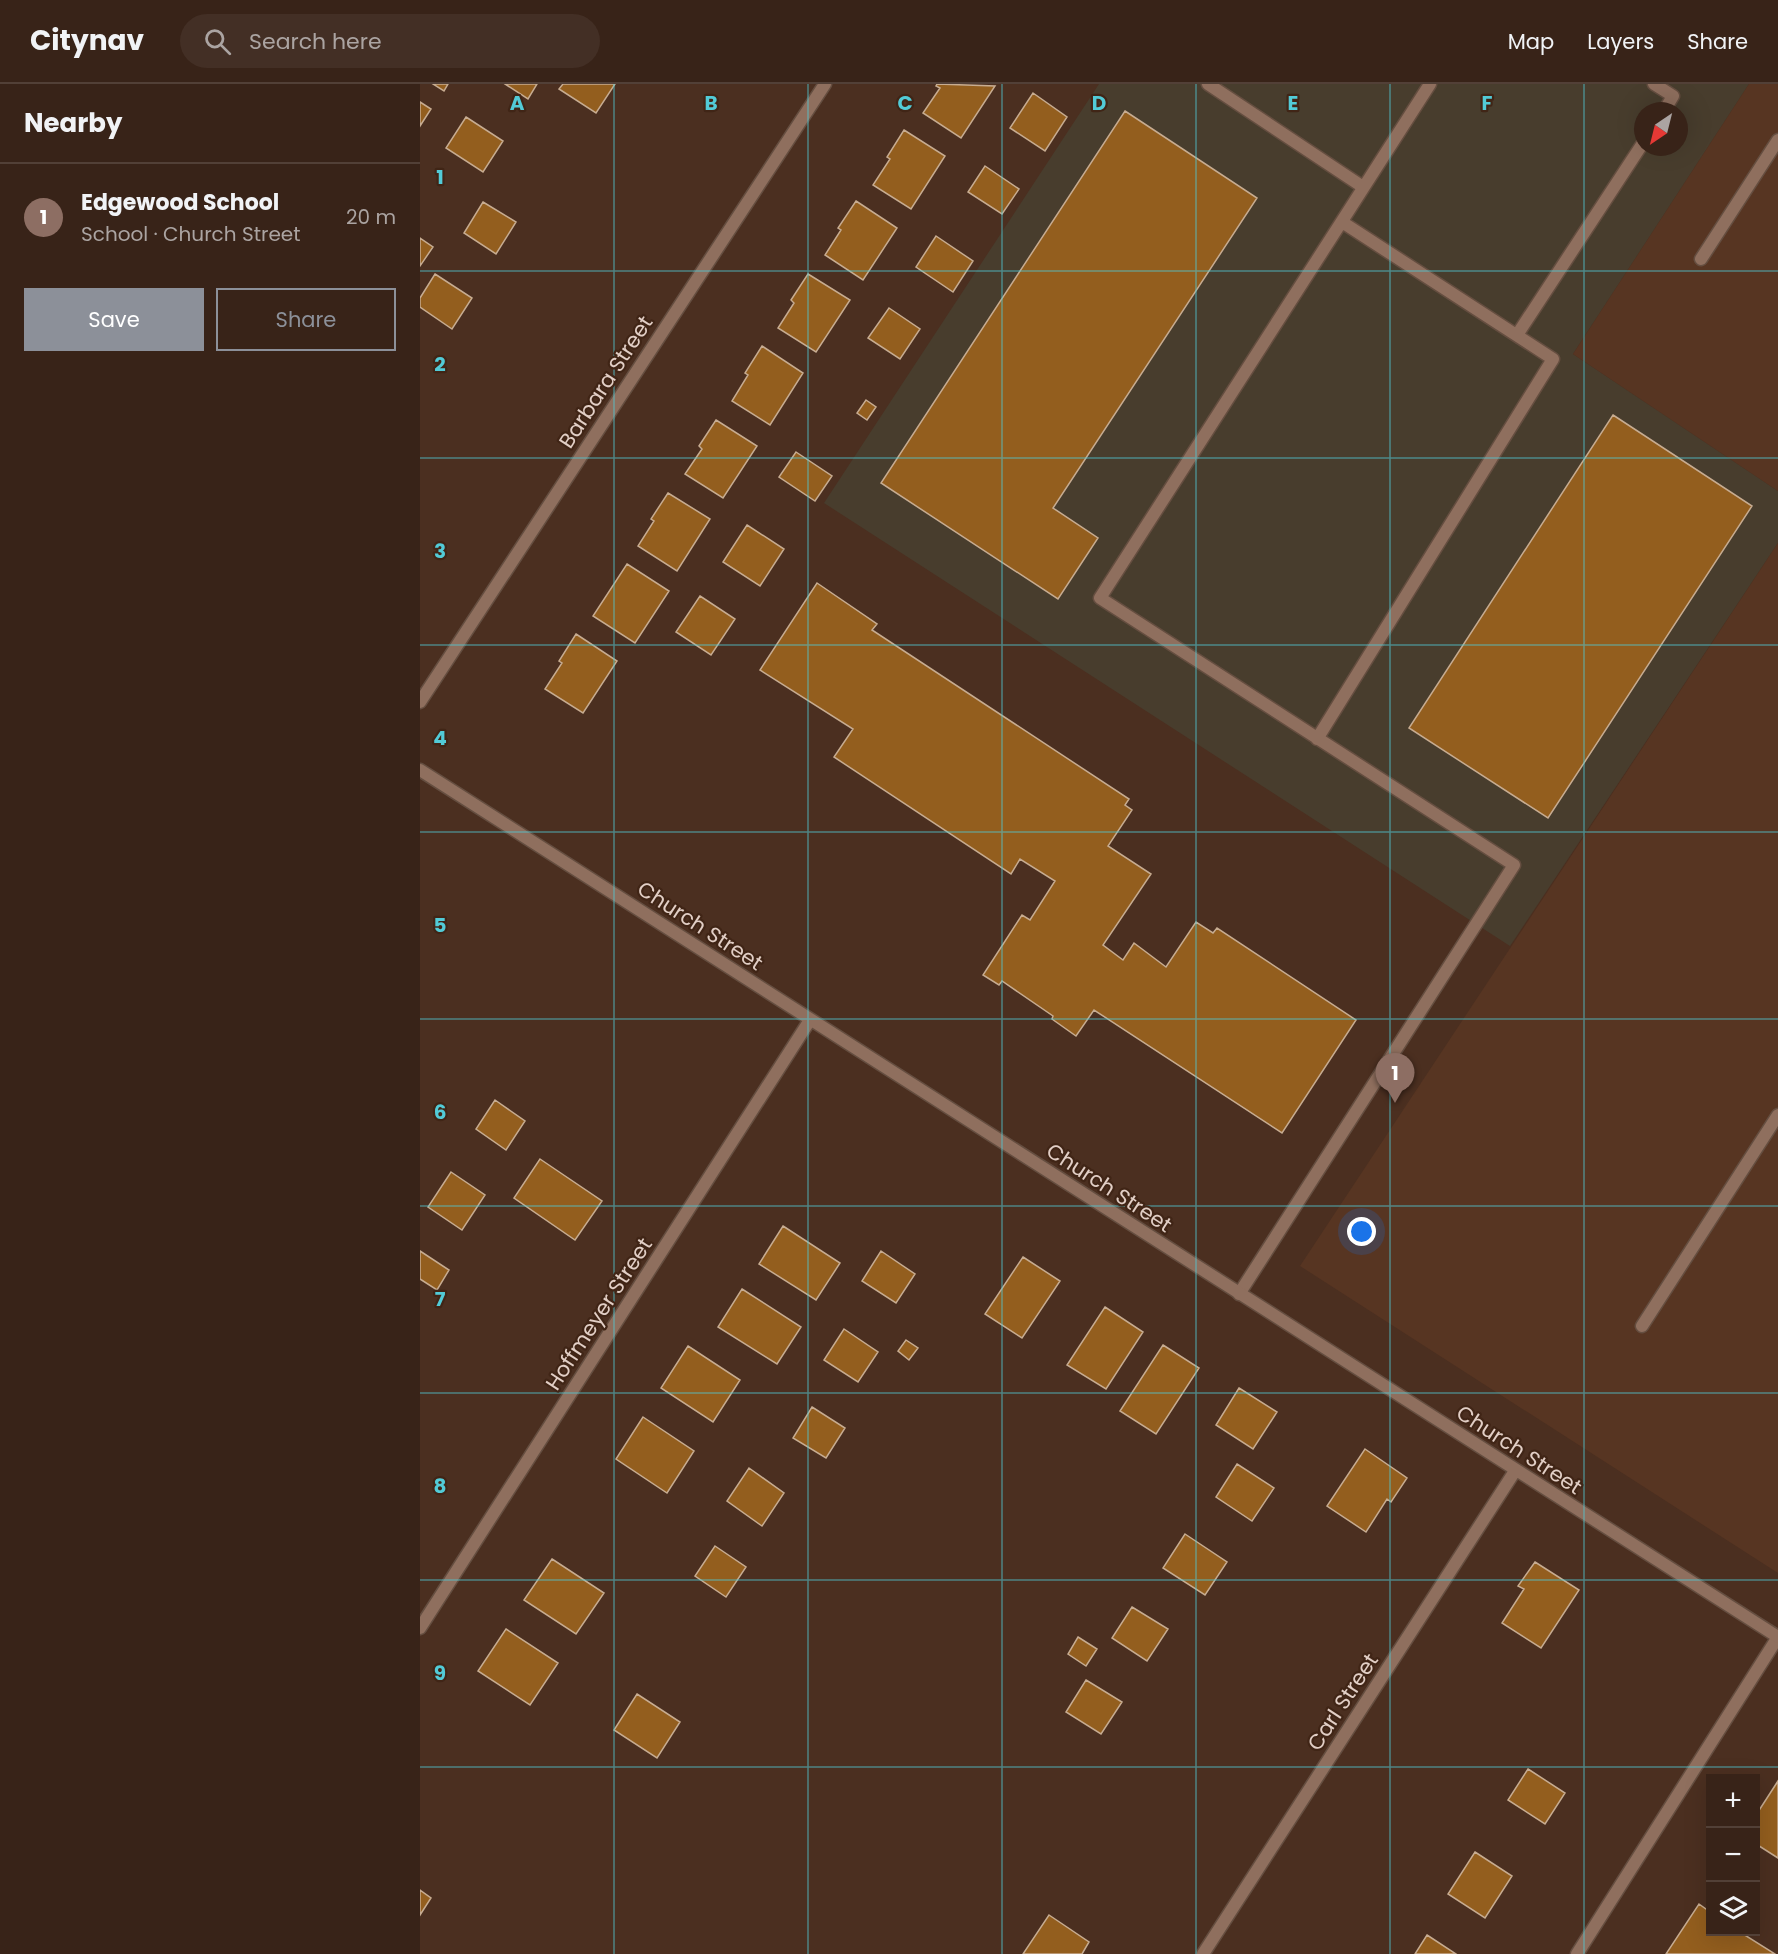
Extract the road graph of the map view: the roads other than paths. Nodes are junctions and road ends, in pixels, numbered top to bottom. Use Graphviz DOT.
graph roads {
  1 [pos="825,84"];
  2 [pos="1208,84"];
  3 [pos="1430,84"];
  4 [pos="1654,84"];
  5 [pos="1669,102"];
  6 [pos="1778,140"];
  7 [pos="1634,156"];
  8 [pos="1363,187"];
  9 [pos="1342,222"];
  10 [pos="1701,259"];
  11 [pos="1517,335"];
  12 [pos="420,702"];
  13 [pos="1317,739"];
  14 [pos="420,770"];
  15 [pos="810,1020"];
  16 [pos="1778,1115"];
  17 [pos="1239,1293"];
  18 [pos="1642,1326"];
  19 [pos="1515,1471"];
  20 [pos="420,1628"];
  21 [pos="1778,1637"];
  22 [pos="1203,1954"];
  23 [pos="1576,1954"];
  1 -- 12 [label="street, Barbara Street"];
  2 -- 8 [label="street"];
  3 -- 8 [label="street"];
  4 -- 5 [label="street"];
  6 -- 10 [label="street"];
  7 -- 11 [label="street"];
  8 -- 9 [label="street"];
  9 -- 11 [label="street"];
  9 -- 13 [label="street"];
  11 -- 13 [label="street"];
  13 -- 17 [label="street"];
  14 -- 15 [label="street, Church Street"];
  15 -- 17 [label="street, Church Street"];
  15 -- 20 [label="street, Hoffmeyer Street"];
  16 -- 18 [label="street"];
  17 -- 19 [label="street, Church Street"];
  19 -- 21 [label="street, Church Street"];
  19 -- 22 [label="street, Carl Street"];
  21 -- 23 [label="street"];
}
